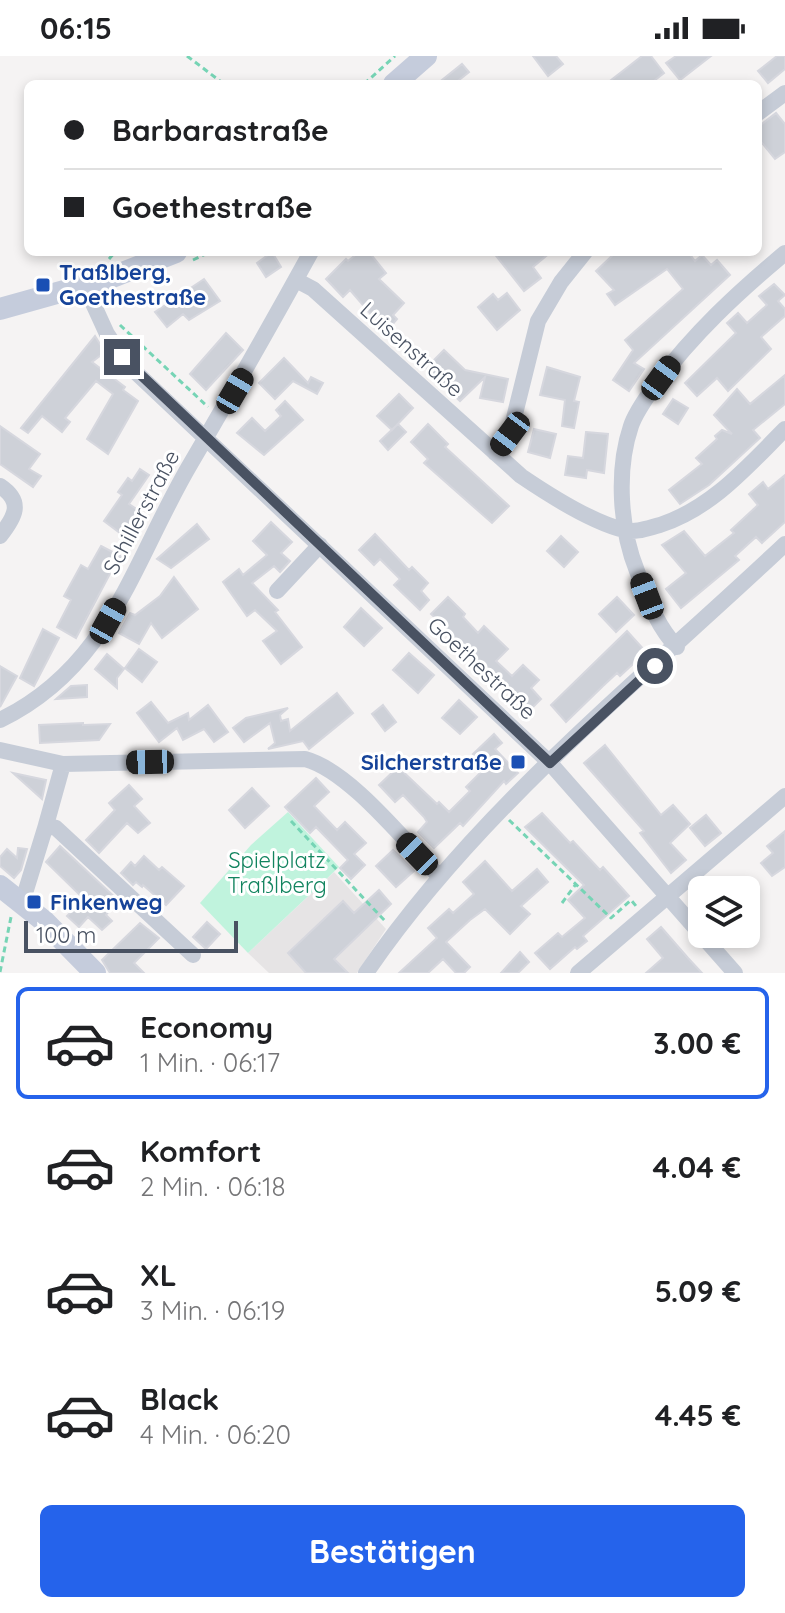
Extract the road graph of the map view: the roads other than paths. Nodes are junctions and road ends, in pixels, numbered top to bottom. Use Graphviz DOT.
graph roads {
  1 [pos="426,56"];
  2 [pos="399,80"];
  3 [pos="785,93"];
  4 [pos="762,110"];
  5 [pos="785,253"];
  6 [pos="165,256"];
  7 [pos="309,256"];
  8 [pos="582,256"];
  9 [pos="296,280"];
  10 [pos="85,286"];
  11 [pos="0,309"];
  12 [pos="785,429"];
  13 [pos="207,438"];
  14 [pos="495,453"];
  15 [pos="0,486"];
  16 [pos="625,531"];
  17 [pos="0,536"];
  18 [pos="785,544"];
  19 [pos="320,545"];
  20 [pos="277,591"];
  21 [pos="677,647"];
  22 [pos="0,720"];
  23 [pos="0,750"];
  24 [pos="550,763"];
  25 [pos="63,764"];
  26 [pos="785,796"];
  27 [pos="46,825"];
  28 [pos="439,876"];
  29 [pos="0,886"];
  30 [pos="668,896"];
  31 [pos="20,900"];
  32 [pos="193,955"];
  33 [pos="732,972"];
  34 [pos="95,973"];
  35 [pos="366,973"];
  36 [pos="578,973"];
  1 -- 2 [label="main road"];
  3 -- 4 [label="street"];
  5 -- 16 [label="street"];
  6 -- 10 [label="main road"];
  7 -- 9 [label="street, Schillerstraße"];
  8 -- 14 [label="street"];
  9 -- 13 [label="street, Schillerstraße"];
  9 -- 14 [label="street, Luisenstraße"];
  10 -- 11 [label="main road"];
  10 -- 13 [label="street, Goethestraße"];
  12 -- 16 [label="street"];
  13 -- 19 [label="street, Goethestraße"];
  13 -- 22 [label="street, Schillerstraße"];
  14 -- 16 [label="street, Luisenstraße"];
  15 -- 17 [label="street"];
  16 -- 21 [label="street"];
  18 -- 21 [label="street"];
  19 -- 20 [label="street"];
  19 -- 24 [label="street, Goethestraße"];
  21 -- 24 [label="street"];
  23 -- 25 [label="street"];
  24 -- 28 [label="street"];
  24 -- 30 [label="street, Goethestraße"];
  25 -- 27 [label="street"];
  25 -- 28 [label="street"];
  26 -- 30 [label="street"];
  27 -- 31 [label="street"];
  27 -- 32 [label="street"];
  28 -- 35 [label="street"];
  29 -- 31 [label="main road"];
  30 -- 33 [label="street, Goethestraße"];
  30 -- 36 [label="street"];
  31 -- 34 [label="main road"];
}
